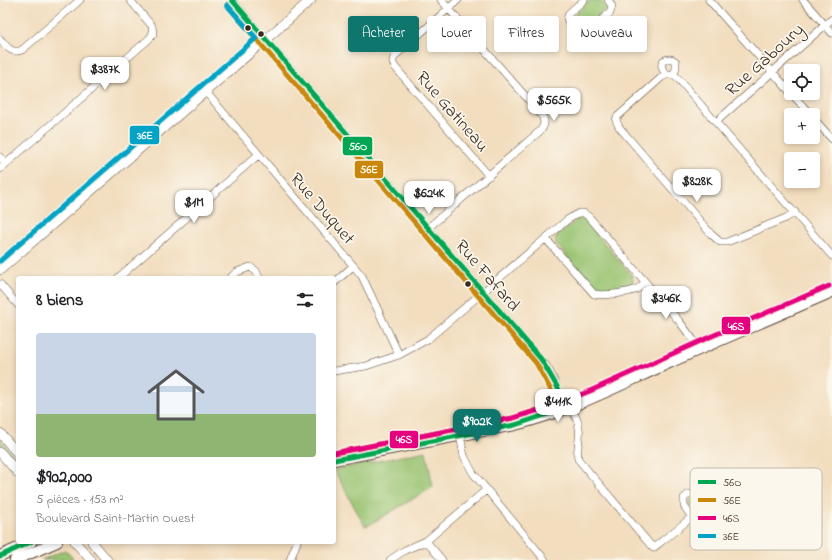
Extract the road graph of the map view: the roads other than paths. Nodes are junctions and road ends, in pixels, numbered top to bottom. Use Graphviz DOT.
graph roads {
  1 [pos="80,0"];
  2 [pos="130,0"];
  3 [pos="232,0"];
  4 [pos="311,0"];
  5 [pos="442,0"];
  6 [pos="458,0"];
  7 [pos="584,0"];
  8 [pos="608,0"];
  9 [pos="709,0"];
  10 [pos="803,0"];
  11 [pos="449,8"];
  12 [pos="832,19"];
  13 [pos="825,25"];
  14 [pos="832,33"];
  15 [pos="0,39"];
  16 [pos="266,39"];
  17 [pos="773,72"];
  18 [pos="784,85"];
  19 [pos="206,92"];
  20 [pos="797,100"];
  21 [pos="805,108"];
  22 [pos="716,122"];
  23 [pos="820,126"];
  24 [pos="832,139"];
  25 [pos="258,155"];
  26 [pos="0,157"];
  27 [pos="3,167"];
  28 [pos="489,176"];
  29 [pos="795,212"];
  30 [pos="428,228"];
  31 [pos="546,239"];
  32 [pos="832,256"];
  33 [pos="354,266"];
  34 [pos="0,270"];
  35 [pos="120,276"];
  36 [pos="232,276"];
  37 [pos="258,276"];
  38 [pos="336,281"];
  39 [pos="645,283"];
  40 [pos="0,284"];
  41 [pos="483,292"];
  42 [pos="832,292"];
  43 [pos="16,303"];
  44 [pos="700,349"];
  45 [pos="399,355"];
  46 [pos="336,371"];
  47 [pos="569,407"];
  48 [pos="0,433"];
  49 [pos="460,436"];
  50 [pos="0,452"];
  51 [pos="16,452"];
  52 [pos="336,460"];
  53 [pos="16,471"];
  54 [pos="486,490"];
  55 [pos="690,517"];
  56 [pos="426,541"];
  57 [pos="27,544"];
  58 [pos="52,544"];
  59 [pos="77,544"];
  60 [pos="94,544"];
  61 [pos="296,544"];
  62 [pos="0,556"];
  63 [pos="15,560"];
  64 [pos="91,560"];
  65 [pos="107,560"];
  66 [pos="290,560"];
  67 [pos="390,560"];
  68 [pos="442,560"];
  69 [pos="546,560"];
  1 -- 15 [label="street"];
  2 -- 27 [label="street"];
  3 -- 16 [label="street, Rue Fafard"];
  4 -- 16 [label="street"];
  5 -- 11 [label="street"];
  6 -- 11 [label="street, Rue Gatineau"];
  7 -- 8 [label="street"];
  9 -- 17 [label="street"];
  10 -- 13 [label="street"];
  11 -- 28 [label="street"];
  11 -- 28 [label="street, Rue Gatineau"];
  12 -- 13 [label="street, Rue Gaboury"];
  13 -- 14 [label="street"];
  13 -- 17 [label="street, Rue Gaboury"];
  16 -- 19 [label="street"];
  16 -- 30 [label="street, Rue Fafard"];
  17 -- 18 [label="street"];
  17 -- 22 [label="street, Rue Gaboury"];
  19 -- 25 [label="street, Rue Duquet"];
  19 -- 34 [label="street"];
  20 -- 21 [label="street"];
  22 -- 29 [label="street"];
  22 -- 29 [label="street"];
  23 -- 24 [label="street"];
  25 -- 33 [label="street, Rue Duquet"];
  25 -- 35 [label="street"];
  26 -- 27 [label="street"];
  28 -- 30 [label="street"];
  29 -- 32 [label="street"];
  30 -- 41 [label="street, Rue Fafard"];
  31 -- 39 [label="street"];
  31 -- 39 [label="street"];
  31 -- 41 [label="street"];
  33 -- 38 [label="street"];
  33 -- 45 [label="street, Rue Duquet"];
  36 -- 37 [label="street"];
  39 -- 44 [label="street"];
  40 -- 43 [label="street"];
  41 -- 45 [label="street"];
  41 -- 47 [label="street, Rue Fafard"];
  42 -- 44 [label="main road"];
  44 -- 47 [label="main road"];
  45 -- 46 [label="street"];
  47 -- 49 [label="main road"];
  47 -- 55 [label="street, Rue Fafard"];
  48 -- 51 [label="street"];
  49 -- 52 [label="main road"];
  49 -- 54 [label="street"];
  50 -- 53 [label="street"];
  54 -- 56 [label="street"];
  54 -- 69 [label="street"];
  56 -- 67 [label="street"];
  56 -- 68 [label="street"];
  57 -- 62 [label="main road"];
  58 -- 63 [label="main road"];
  59 -- 64 [label="street"];
  60 -- 65 [label="street"];
  61 -- 66 [label="street"];
}
